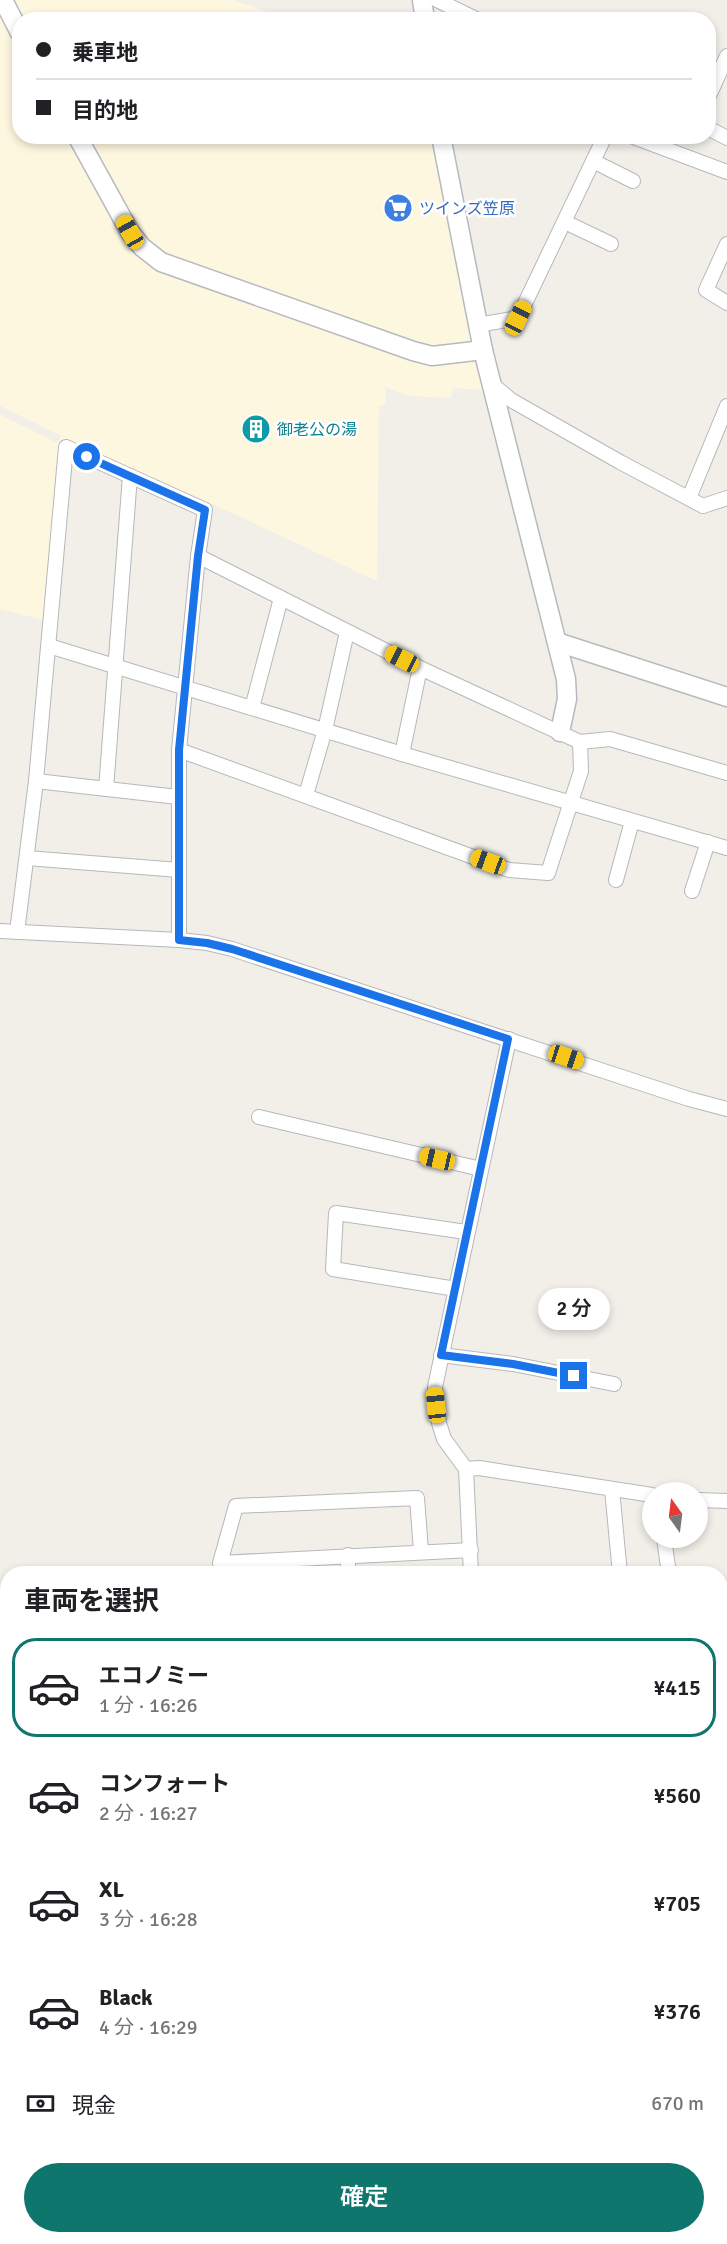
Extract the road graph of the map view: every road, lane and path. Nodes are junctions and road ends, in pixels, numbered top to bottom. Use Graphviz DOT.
graph roads {
  1 [pos="3,0"];
  2 [pos="437,0"];
  3 [pos="462,12"];
  4 [pos="12,17"];
  5 [pos="727,57"];
  6 [pos="716,81"];
  7 [pos="81,144"];
  8 [pos="443,144"];
  9 [pos="601,144"];
  10 [pos="652,144"];
  11 [pos="593,161"];
  12 [pos="727,172"];
  13 [pos="633,181"];
  14 [pos="565,222"];
  15 [pos="611,244"];
  16 [pos="727,244"];
  17 [pos="727,303"];
  18 [pos="478,325"];
  19 [pos="483,350"];
  20 [pos="492,384"];
  21 [pos="727,406"];
  22 [pos="130,476"];
  23 [pos="689,498"];
  24 [pos="727,498"];
  25 [pos="198,556"];
  26 [pos="281,598"];
  27 [pos="347,632"];
  28 [pos="557,642"];
  29 [pos="49,646"];
  30 [pos="115,666"];
  31 [pos="420,668"];
  32 [pos="185,687"];
  33 [pos="727,697"];
  34 [pos="252,708"];
  35 [pos="325,730"];
  36 [pos="560,732"];
  37 [pos="580,742"];
  38 [pos="179,750"];
  39 [pos="402,754"];
  40 [pos="727,773"];
  41 [pos="36,781"];
  42 [pos="106,789"];
  43 [pos="306,795"];
  44 [pos="178,796"];
  45 [pos="570,802"];
  46 [pos="632,821"];
  47 [pos="708,842"];
  48 [pos="727,848"];
  49 [pos="27,858"];
  50 [pos="179,870"];
  51 [pos="616,880"];
  52 [pos="692,891"];
  53 [pos="0,931"];
  54 [pos="17,932"];
  55 [pos="179,940"];
  56 [pos="508,1039"];
  57 [pos="726,1106"];
  58 [pos="259,1117"];
  59 [pos="481,1169"];
  60 [pos="466,1232"];
  61 [pos="456,1288"];
  62 [pos="441,1355"];
  63 [pos="614,1384"];
  64 [pos="466,1469"];
  65 [pos="612,1489"];
  66 [pos="642,1494"];
  67 [pos="708,1500"];
  68 [pos="727,1501"];
  69 [pos="665,1548"];
  70 [pos="471,1550"];
  71 [pos="421,1551"];
  72 [pos="348,1556"];
  73 [pos="220,1566"];
  74 [pos="240,1566"];
  75 [pos="348,1566"];
  76 [pos="471,1566"];
  77 [pos="619,1566"];
  78 [pos="668,1566"];
  1 -- 4 [label="street"];
  2 -- 3 [label="street"];
  5 -- 6 [label="street"];
  7 -- 19 [label="street"];
  8 -- 18 [label="street"];
  9 -- 11 [label="street"];
  10 -- 12 [label="street"];
  11 -- 13 [label="street"];
  11 -- 14 [label="street"];
  14 -- 15 [label="street"];
  14 -- 18 [label="street"];
  16 -- 17 [label="street"];
  18 -- 19 [label="street"];
  19 -- 20 [label="street"];
  20 -- 23 [label="street"];
  20 -- 28 [label="street"];
  21 -- 23 [label="street"];
  22 -- 25 [label="street"];
  22 -- 29 [label="street"];
  22 -- 30 [label="street"];
  23 -- 24 [label="street"];
  25 -- 26 [label="street"];
  25 -- 32 [label="street"];
  26 -- 27 [label="street"];
  26 -- 34 [label="street"];
  27 -- 31 [label="street"];
  27 -- 35 [label="street"];
  28 -- 33 [label="street"];
  28 -- 36 [label="street"];
  29 -- 30 [label="street"];
  29 -- 41 [label="street"];
  30 -- 32 [label="street"];
  30 -- 42 [label="street"];
  31 -- 36 [label="street"];
  31 -- 39 [label="street"];
  32 -- 34 [label="street"];
  32 -- 38 [label="street"];
  34 -- 35 [label="street"];
  35 -- 39 [label="street"];
  35 -- 43 [label="street"];
  36 -- 37 [label="street"];
  37 -- 40 [label="street"];
  37 -- 45 [label="street"];
  38 -- 43 [label="street"];
  38 -- 44 [label="street"];
  39 -- 45 [label="street"];
  41 -- 42 [label="street"];
  41 -- 49 [label="street"];
  42 -- 44 [label="street"];
  43 -- 45 [label="street"];
  44 -- 50 [label="street"];
  45 -- 46 [label="street"];
  46 -- 47 [label="street"];
  46 -- 51 [label="street"];
  47 -- 48 [label="street"];
  47 -- 52 [label="street"];
  49 -- 50 [label="street"];
  49 -- 54 [label="street"];
  50 -- 55 [label="street"];
  53 -- 54 [label="street"];
  54 -- 55 [label="street"];
  55 -- 56 [label="street"];
  56 -- 57 [label="street"];
  56 -- 59 [label="street"];
  58 -- 59 [label="street"];
  59 -- 60 [label="street"];
  60 -- 61 [label="street"];
  60 -- 61 [label="street"];
  61 -- 62 [label="street"];
  62 -- 63 [label="street"];
  62 -- 64 [label="street"];
  64 -- 65 [label="street"];
  64 -- 70 [label="street"];
  65 -- 66 [label="street"];
  65 -- 77 [label="street"];
  67 -- 68 [label="street"];
  69 -- 78 [label="street"];
  70 -- 71 [label="street"];
  70 -- 76 [label="street"];
  71 -- 72 [label="street"];
  71 -- 73 [label="street"];
  72 -- 74 [label="street"];
  72 -- 75 [label="street"];
}
